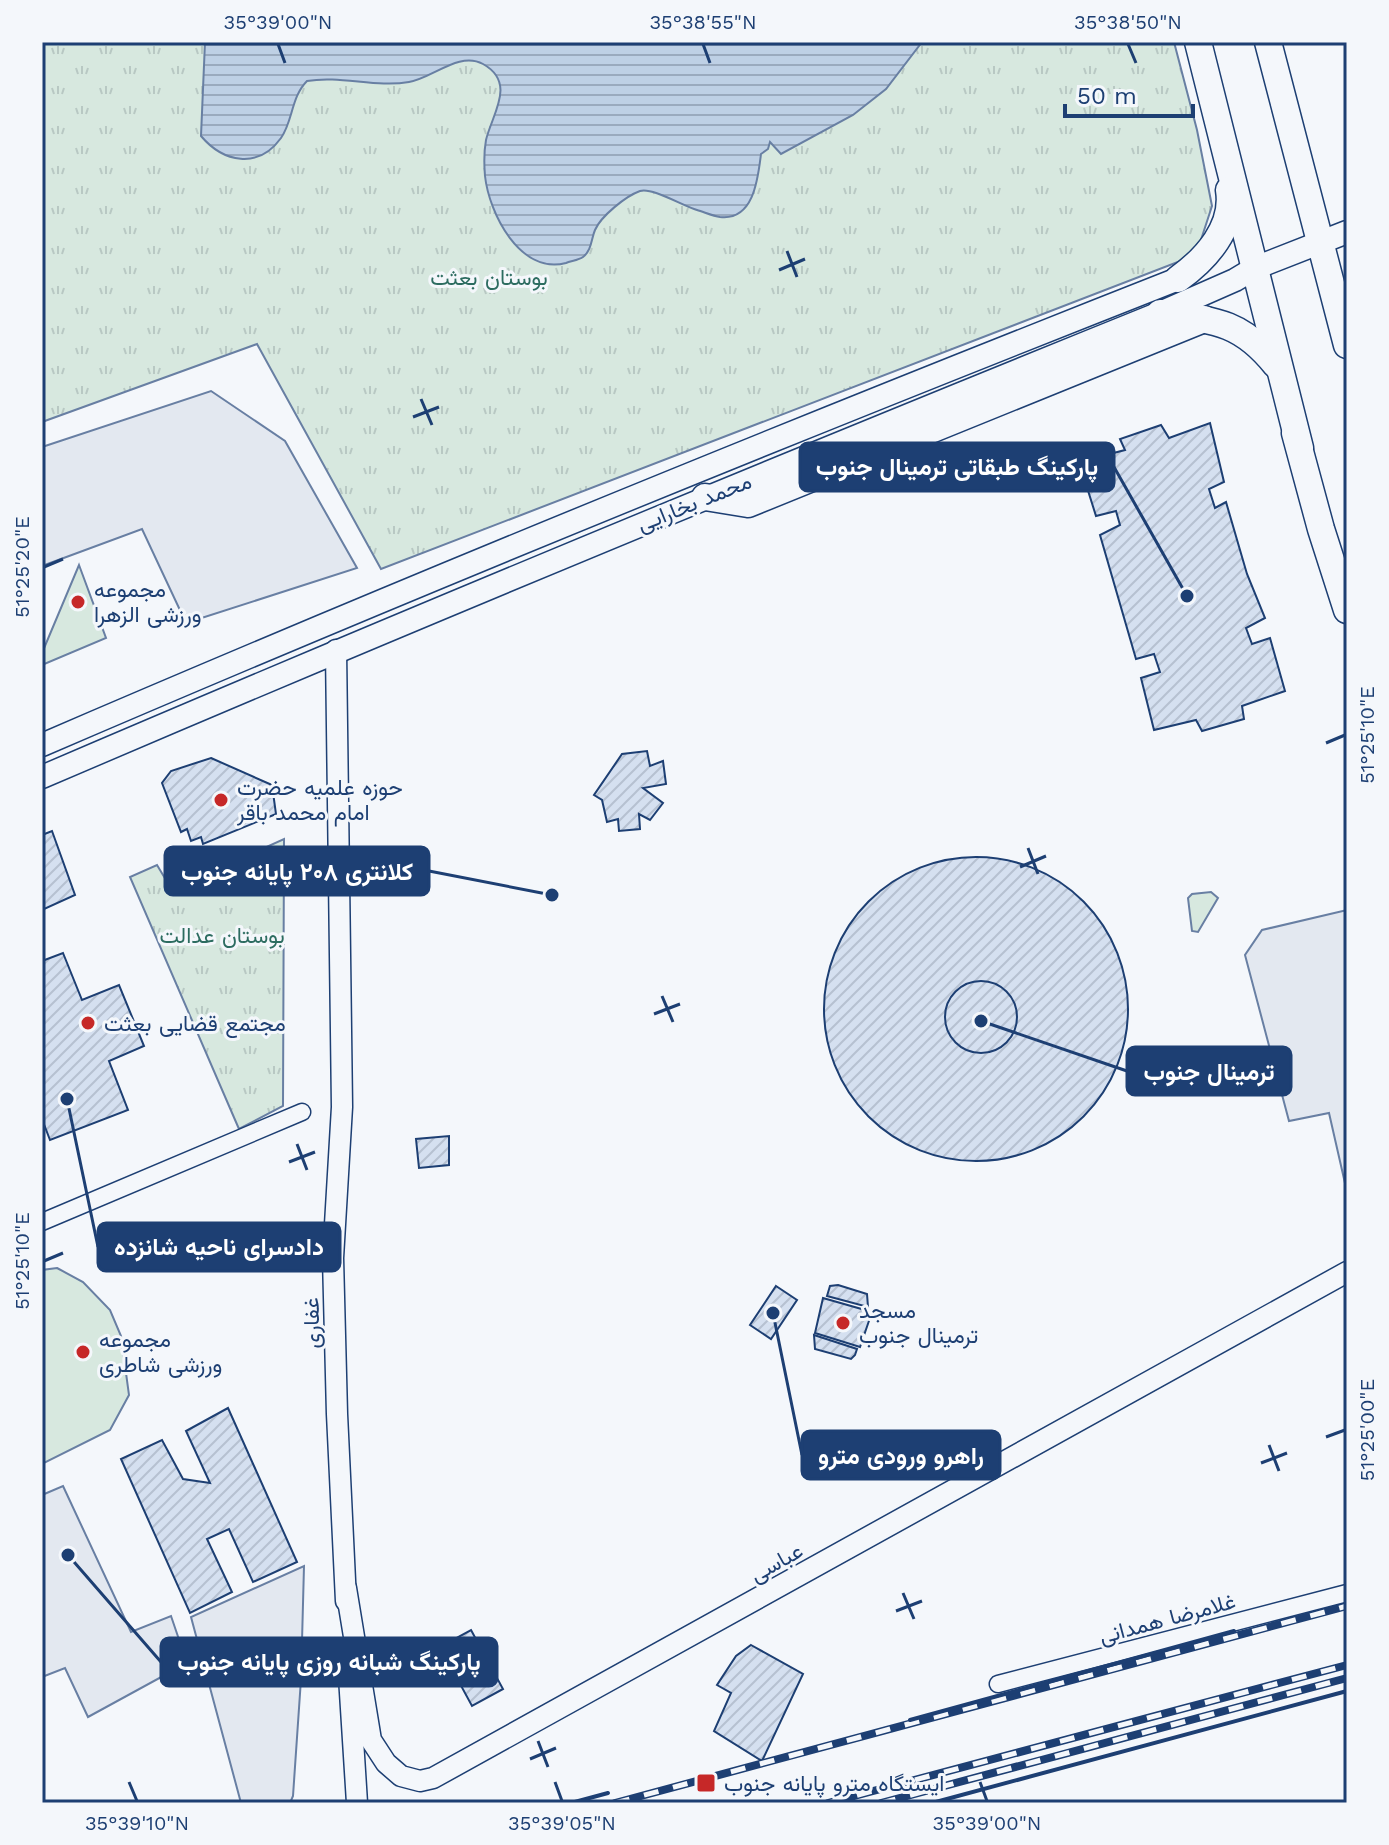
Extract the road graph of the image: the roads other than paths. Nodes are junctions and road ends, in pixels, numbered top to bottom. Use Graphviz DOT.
graph roads {
  1 [pos="1198,42"];
  2 [pos="1268,42"];
  3 [pos="1215,107"];
  4 [pos="1347,232"];
  5 [pos="1320,242"];
  6 [pos="1255,268"];
  7 [pos="1178,279"];
  8 [pos="1160,313"];
  9 [pos="1204,319"];
  10 [pos="1347,345"];
  11 [pos="1300,448"];
  12 [pos="705,497"];
  13 [pos="1347,610"];
  14 [pos="300,635"];
  15 [pos="336,650"];
  16 [pos="42,745"];
  17 [pos="42,777"];
  18 [pos="302,1112"];
  19 [pos="42,1222"];
  20 [pos="1347,1272"];
  21 [pos="346,1588"];
  22 [pos="1347,1593"];
  23 [pos="998,1684"];
  24 [pos="357,1803"];
  1 -- 3 [label="highway"];
  2 -- 5 [label="highway"];
  3 -- 6 [label="highway"];
  3 -- 7 [label="highway"];
  4 -- 5 [label="main road, محمد بخارایی"];
  5 -- 6 [label="main road, محمد بخارایی"];
  5 -- 10 [label="highway"];
  6 -- 8 [label="main road, محمد بخارایی"];
  6 -- 11 [label="highway"];
  7 -- 14 [label="main road, محمد بخارایی"];
  8 -- 9 [label="highway"];
  8 -- 12 [label="main road, محمد بخارایی"];
  9 -- 11 [label="highway"];
  9 -- 12 [label="highway"];
  11 -- 13 [label="highway"];
  12 -- 15 [label="main road, محمد بخارایی"];
  14 -- 15 [label="main road"];
  14 -- 16 [label="main road, محمد بخارایی"];
  15 -- 17 [label="main road, محمد بخارایی"];
  15 -- 21 [label="street, غفاری"];
  18 -- 19 [label="street"];
  20 -- 21 [label="street, عباسی"];
  21 -- 24 [label="street, غفاری"];
  22 -- 23 [label="street, غلامرضا همدانی"];
}
